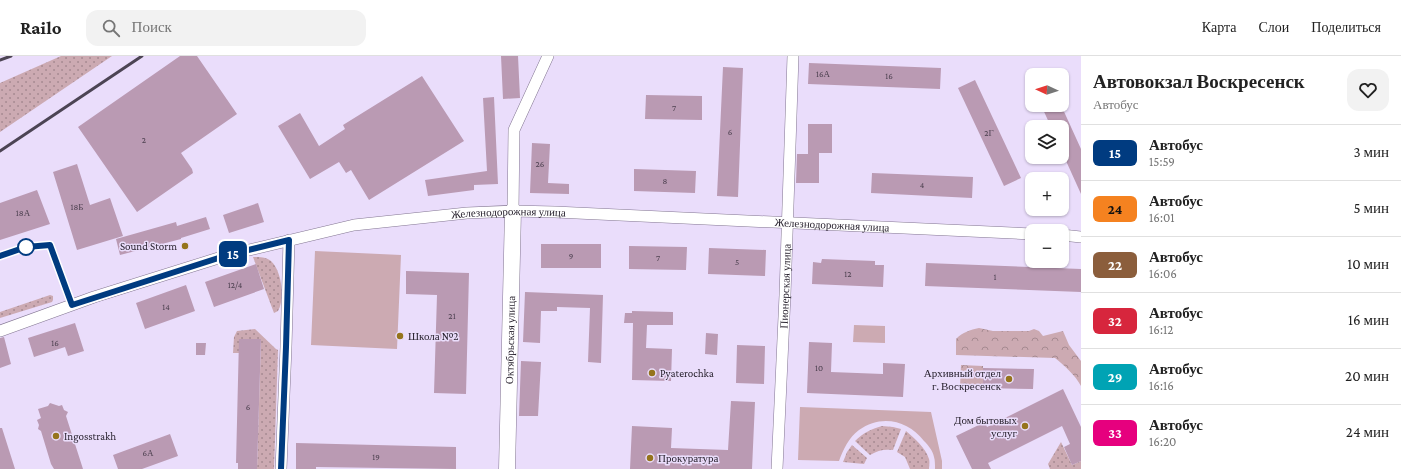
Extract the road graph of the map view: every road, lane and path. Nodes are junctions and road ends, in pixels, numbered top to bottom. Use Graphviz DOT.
graph roads {
  1 [pos="548,56"];
  2 [pos="793,56"];
  3 [pos="513,211"];
  4 [pos="787,223"];
  5 [pos="1025,234"];
  6 [pos="1069,236"];
  7 [pos="1081,237"];
  8 [pos="289,240"];
  9 [pos="0,331"];
  10 [pos="281,469"];
  11 [pos="507,469"];
  12 [pos="777,469"];
  1 -- 3 [label="street"];
  2 -- 4 [label="street, Пионерская улица"];
  3 -- 4 [label="street, Железнодорожная улица"];
  3 -- 8 [label="street, Железнодорожная улица"];
  3 -- 11 [label="street, Октябрьская улица"];
  4 -- 5 [label="street, Железнодорожная улица"];
  4 -- 12 [label="street, Пионерская улица"];
  6 -- 7 [label="street"];
  8 -- 9 [label="street, Железнодорожная улица"];
  8 -- 10 [label="street"];
}
